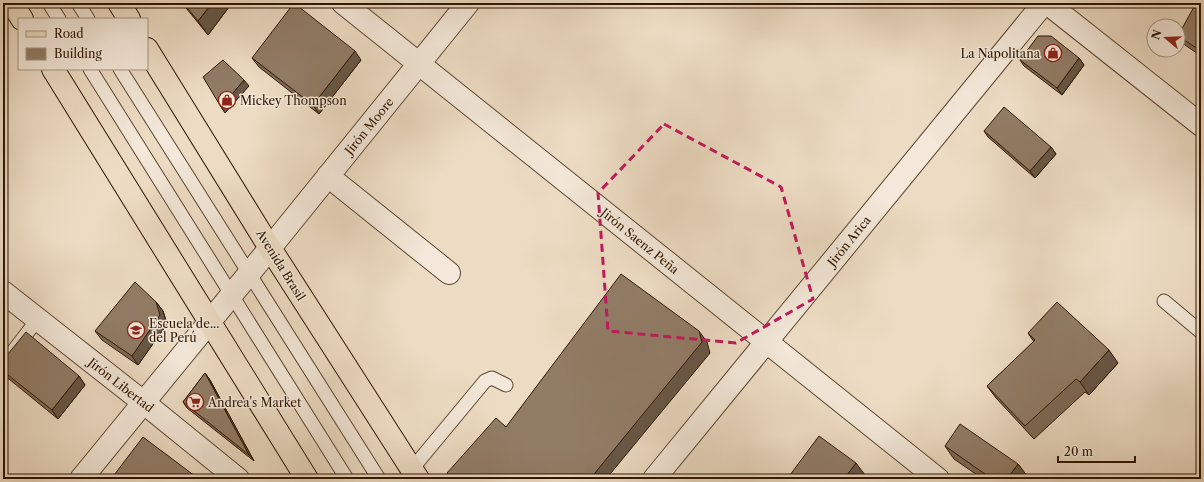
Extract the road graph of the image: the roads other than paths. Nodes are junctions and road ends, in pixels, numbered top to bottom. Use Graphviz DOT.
graph roads {
  1 [pos="12,3"];
  2 [pos="49,3"];
  3 [pos="78,3"];
  4 [pos="119,3"];
  5 [pos="343,3"];
  6 [pos="468,3"];
  7 [pos="1044,3"];
  8 [pos="1047,3"];
  9 [pos="21,18"];
  10 [pos="58,18"];
  11 [pos="87,18"];
  12 [pos="128,18"];
  13 [pos="148,51"];
  14 [pos="419,64"];
  15 [pos="54,70"];
  16 [pos="91,70"];
  17 [pos="121,70"];
  18 [pos="1201,126"];
  19 [pos="328,176"];
  20 [pos="270,248"];
  21 [pos="249,273"];
  22 [pos="449,273"];
  23 [pos="3,292"];
  24 [pos="232,295"];
  25 [pos="1164,301"];
  26 [pos="38,320"];
  27 [pos="210,322"];
  28 [pos="1201,332"];
  29 [pos="766,342"];
  30 [pos="3,364"];
  31 [pos="506,385"];
  32 [pos="143,402"];
  33 [pos="415,474"];
  34 [pos="81,479"];
  35 [pos="238,479"];
  36 [pos="307,479"];
  37 [pos="347,479"];
  38 [pos="379,479"];
  39 [pos="654,479"];
  40 [pos="938,479"];
  1 -- 9 [label="main road"];
  2 -- 10 [label="lane"];
  3 -- 11 [label="lane"];
  4 -- 12 [label="main road"];
  5 -- 14 [label="street, Jirón Saenz Peña"];
  6 -- 14 [label="street, Jirón Moore"];
  7 -- 29 [label="street, Jirón Arica"];
  8 -- 18 [label="street"];
  13 -- 20 [label="main road, Avenida Brasil"];
  14 -- 19 [label="street, Jirón Moore"];
  14 -- 29 [label="street, Jirón Saenz Peña"];
  15 -- 27 [label="main road"];
  16 -- 24 [label="lane"];
  17 -- 21 [label="lane"];
  19 -- 20 [label="street, Jirón Moore"];
  19 -- 22 [label="street"];
  20 -- 21 [label="street, Jirón Moore"];
  20 -- 33 [label="main road, Avenida Brasil"];
  21 -- 24 [label="street, Jirón Moore"];
  21 -- 38 [label="lane"];
  23 -- 26 [label="street, Jirón Libertad"];
  24 -- 27 [label="street, Jirón Moore"];
  24 -- 37 [label="lane"];
  25 -- 28 [label="lane"];
  26 -- 30 [label="lane"];
  26 -- 32 [label="street, Jirón Libertad"];
  27 -- 32 [label="street, Jirón Moore"];
  27 -- 36 [label="main road"];
  29 -- 39 [label="street, Jirón Arica"];
  29 -- 40 [label="street, Jirón Saenz Peña"];
  31 -- 33 [label="lane"];
  32 -- 34 [label="street, Jirón Moore"];
  32 -- 35 [label="street, Jirón Libertad"];
}
